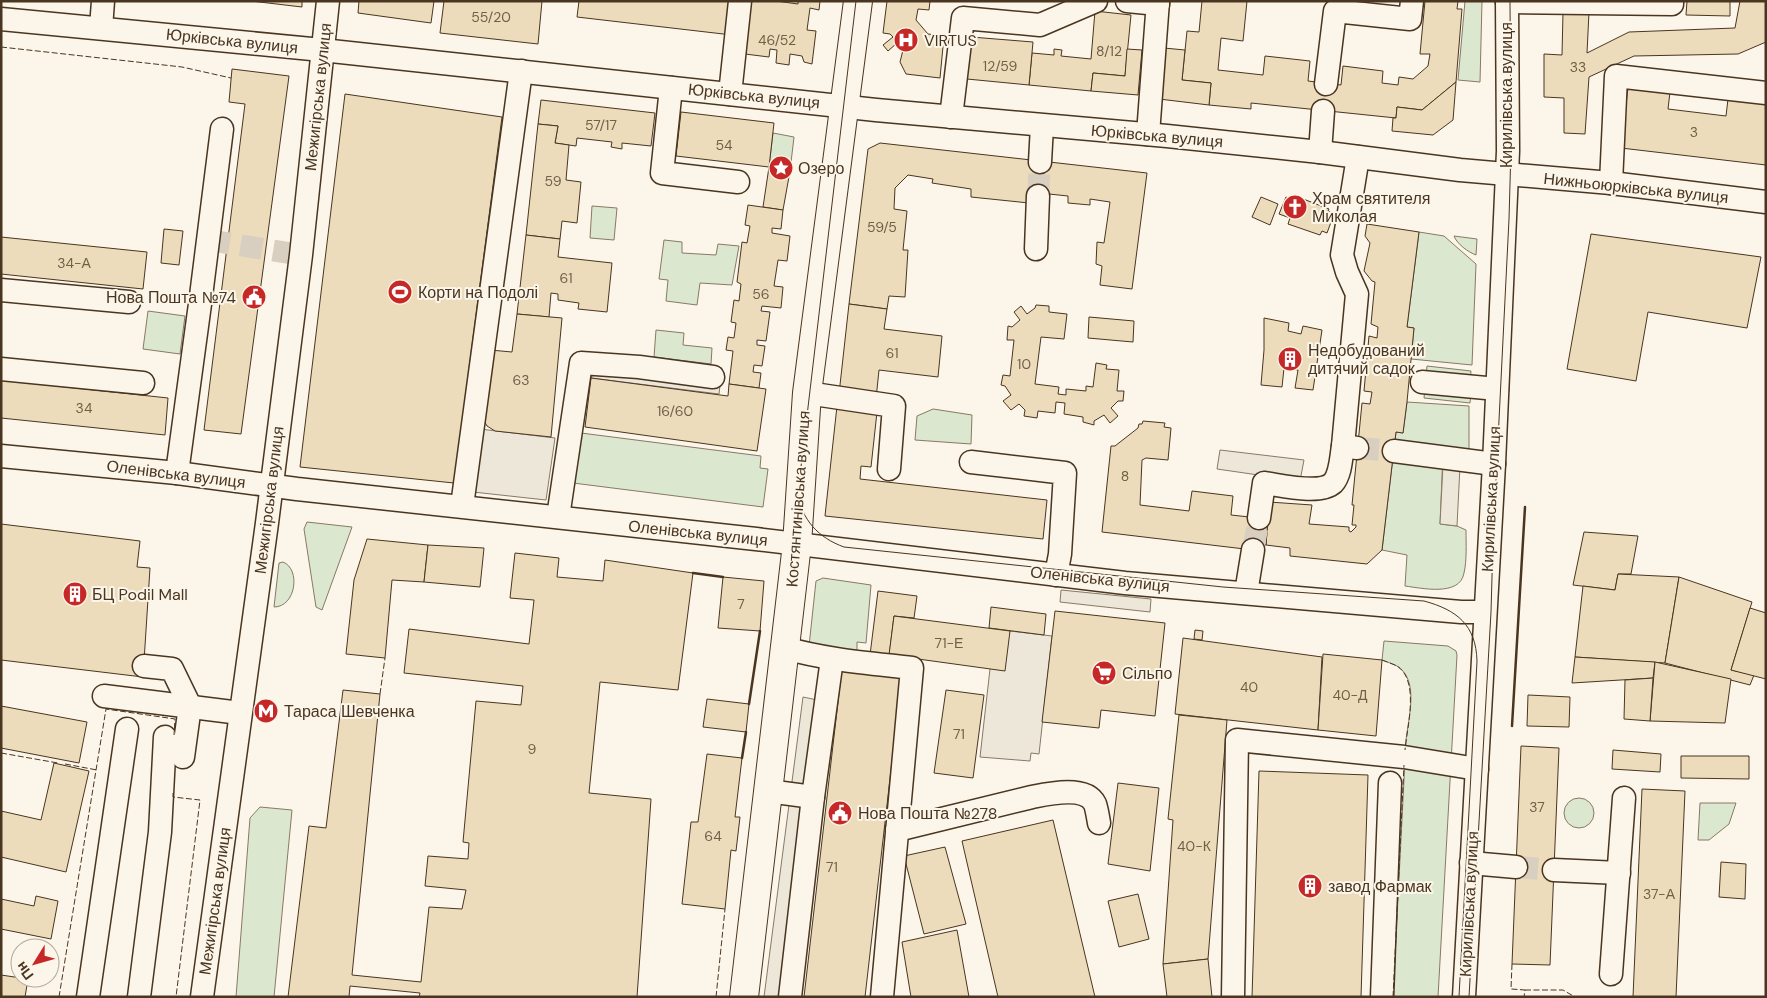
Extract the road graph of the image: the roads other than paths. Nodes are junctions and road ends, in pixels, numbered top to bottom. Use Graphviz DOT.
graph roads {
  1 [pos="103,1"];
  2 [pos="328,1"];
  3 [pos="740,1"];
  4 [pos="858,1"];
  5 [pos="1096,1"];
  6 [pos="1127,1"];
  7 [pos="1412,1"];
  8 [pos="1672,1"];
  9 [pos="1507,2"];
  10 [pos="1158,3"];
  11 [pos="1,19"];
  12 [pos="101,28"];
  13 [pos="322,50"];
  14 [pos="521,71"];
  15 [pos="1326,84"];
  16 [pos="672,88"];
  17 [pos="1766,93"];
  18 [pos="730,94"];
  19 [pos="844,106"];
  20 [pos="1323,110"];
  21 [pos="951,117"];
  22 [pos="1042,126"];
  23 [pos="222,129"];
  24 [pos="1148,134"];
  25 [pos="1320,152"];
  26 [pos="1358,157"];
  27 [pos="1040,162"];
  28 [pos="1506,174"];
  29 [pos="738,182"];
  30 [pos="1612,183"];
  31 [pos="1038,196"];
  32 [pos="1766,202"];
  33 [pos="1036,249"];
  34 [pos="1,290"];
  35 [pos="129,302"];
  36 [pos="1,369"];
  37 [pos="713,377"];
  38 [pos="1422,382"];
  39 [pos="142,383"];
  40 [pos="1497,389"];
  41 [pos="807,392"];
  42 [pos="1394,451"];
  43 [pos="1,456"];
  44 [pos="971,462"];
  45 [pos="1494,464"];
  46 [pos="889,469"];
  47 [pos="177,473"];
  48 [pos="271,486"];
  49 [pos="462,506"];
  50 [pos="558,517"];
  51 [pos="1259,518"];
  52 [pos="797,544"];
  53 [pos="1253,550"];
  54 [pos="1056,575"];
  55 [pos="1246,593"];
  56 [pos="1485,612"];
  57 [pos="785,648"];
  58 [pos="832,658"];
  59 [pos="144,666"];
  60 [pos="104,696"];
  61 [pos="190,706"];
  62 [pos="240,713"];
  63 [pos="127,729"];
  64 [pos="165,737"];
  65 [pos="183,757"];
  66 [pos="1478,770"];
  67 [pos="1390,783"];
  68 [pos="768,791"];
  69 [pos="813,797"];
  70 [pos="1624,798"];
  71 [pos="1099,823"];
  72 [pos="897,830"];
  73 [pos="1471,863"];
  74 [pos="1516,867"];
  75 [pos="1554,870"];
  76 [pos="1619,873"];
  77 [pos="1611,974"];
  78 [pos="88,997"];
  79 [pos="139,997"];
  80 [pos="202,997"];
  81 [pos="744,997"];
  82 [pos="790,997"];
  83 [pos="882,997"];
  84 [pos="1233,997"];
  85 [pos="1382,997"];
  86 [pos="1464,997"];
  1 -- 12 [label="street"];
  2 -- 13 [label="street, Межигірська вулиця"];
  3 -- 18 [label="street"];
  4 -- 19 [label="main road, Костянтинівська вулиця"];
  5 -- 21 [label="street"];
  6 -- 10 [label="street"];
  7 -- 15 [label="street"];
  8 -- 9 [label="street"];
  9 -- 28 [label="street, Кирилівська вулиця"];
  10 -- 24 [label="street"];
  11 -- 12 [label="street, Юрківська вулиця"];
  12 -- 13 [label="street, Юрківська вулиця"];
  13 -- 14 [label="street, Юрківська вулиця"];
  13 -- 48 [label="street, Межигірська вулиця"];
  14 -- 16 [label="street, Юрківська вулиця"];
  14 -- 49 [label="street"];
  16 -- 18 [label="street, Юрківська вулиця"];
  16 -- 29 [label="street"];
  17 -- 30 [label="street"];
  18 -- 19 [label="street, Юрківська вулиця"];
  19 -- 21 [label="street, Юрківська вулиця"];
  19 -- 41 [label="main road, Костянтинівська вулиця"];
  20 -- 25 [label="street"];
  21 -- 22 [label="street, Юрківська вулиця"];
  22 -- 24 [label="street, Юрківська вулиця"];
  22 -- 27 [label="street"];
  23 -- 47 [label="street"];
  24 -- 25 [label="street, Юрківська вулиця"];
  25 -- 26 [label="street, Юрківська вулиця"];
  26 -- 28 [label="street, Юрківська вулиця"];
  26 -- 51 [label="street"];
  28 -- 30 [label="street, Нижньоюрківська вулиця"];
  28 -- 40 [label="street, Кирилівська вулиця"];
  30 -- 32 [label="street, Нижньоюрківська вулиця"];
  31 -- 33 [label="street"];
  34 -- 35 [label="street"];
  36 -- 39 [label="street"];
  37 -- 50 [label="street"];
  38 -- 40 [label="street"];
  40 -- 45 [label="street, Кирилівська вулиця"];
  41 -- 46 [label="street"];
  41 -- 52 [label="main road, Костянтинівська вулиця"];
  42 -- 45 [label="street"];
  43 -- 47 [label="street, Оленівська вулиця"];
  44 -- 54 [label="street"];
  45 -- 56 [label="street, Кирилівська вулиця"];
  47 -- 48 [label="street, Оленівська вулиця"];
  48 -- 49 [label="street, Оленівська вулиця"];
  48 -- 62 [label="street, Межигірська вулиця"];
  49 -- 50 [label="street, Оленівська вулиця"];
  50 -- 52 [label="street, Оленівська вулиця"];
  52 -- 54 [label="street, Оленівська вулиця"];
  52 -- 57 [label="main road, Костянтинівська вулиця"];
  53 -- 55 [label="street"];
  54 -- 55 [label="street, Оленівська вулиця"];
  55 -- 56 [label="street, Оленівська вулиця"];
  56 -- 66 [label="street, Кирилівська вулиця"];
  57 -- 58 [label="street"];
  57 -- 68 [label="main road, Костянтинівська вулиця"];
  58 -- 69 [label="street"];
  58 -- 72 [label="street"];
  59 -- 61 [label="street"];
  60 -- 61 [label="street"];
  61 -- 62 [label="street"];
  61 -- 65 [label="street"];
  62 -- 80 [label="street, Межигірська вулиця"];
  63 -- 78 [label="street"];
  64 -- 79 [label="street"];
  66 -- 73 [label="street, Кирилівська вулиця"];
  66 -- 84 [label="street"];
  67 -- 85 [label="street"];
  68 -- 69 [label="street"];
  68 -- 81 [label="main road, Костянтинівська вулиця"];
  69 -- 82 [label="street"];
  70 -- 76 [label="street"];
  71 -- 72 [label="street"];
  72 -- 83 [label="street"];
  73 -- 74 [label="street"];
  73 -- 86 [label="street, Кирилівська вулиця"];
  75 -- 76 [label="street"];
  76 -- 77 [label="street"];
}
